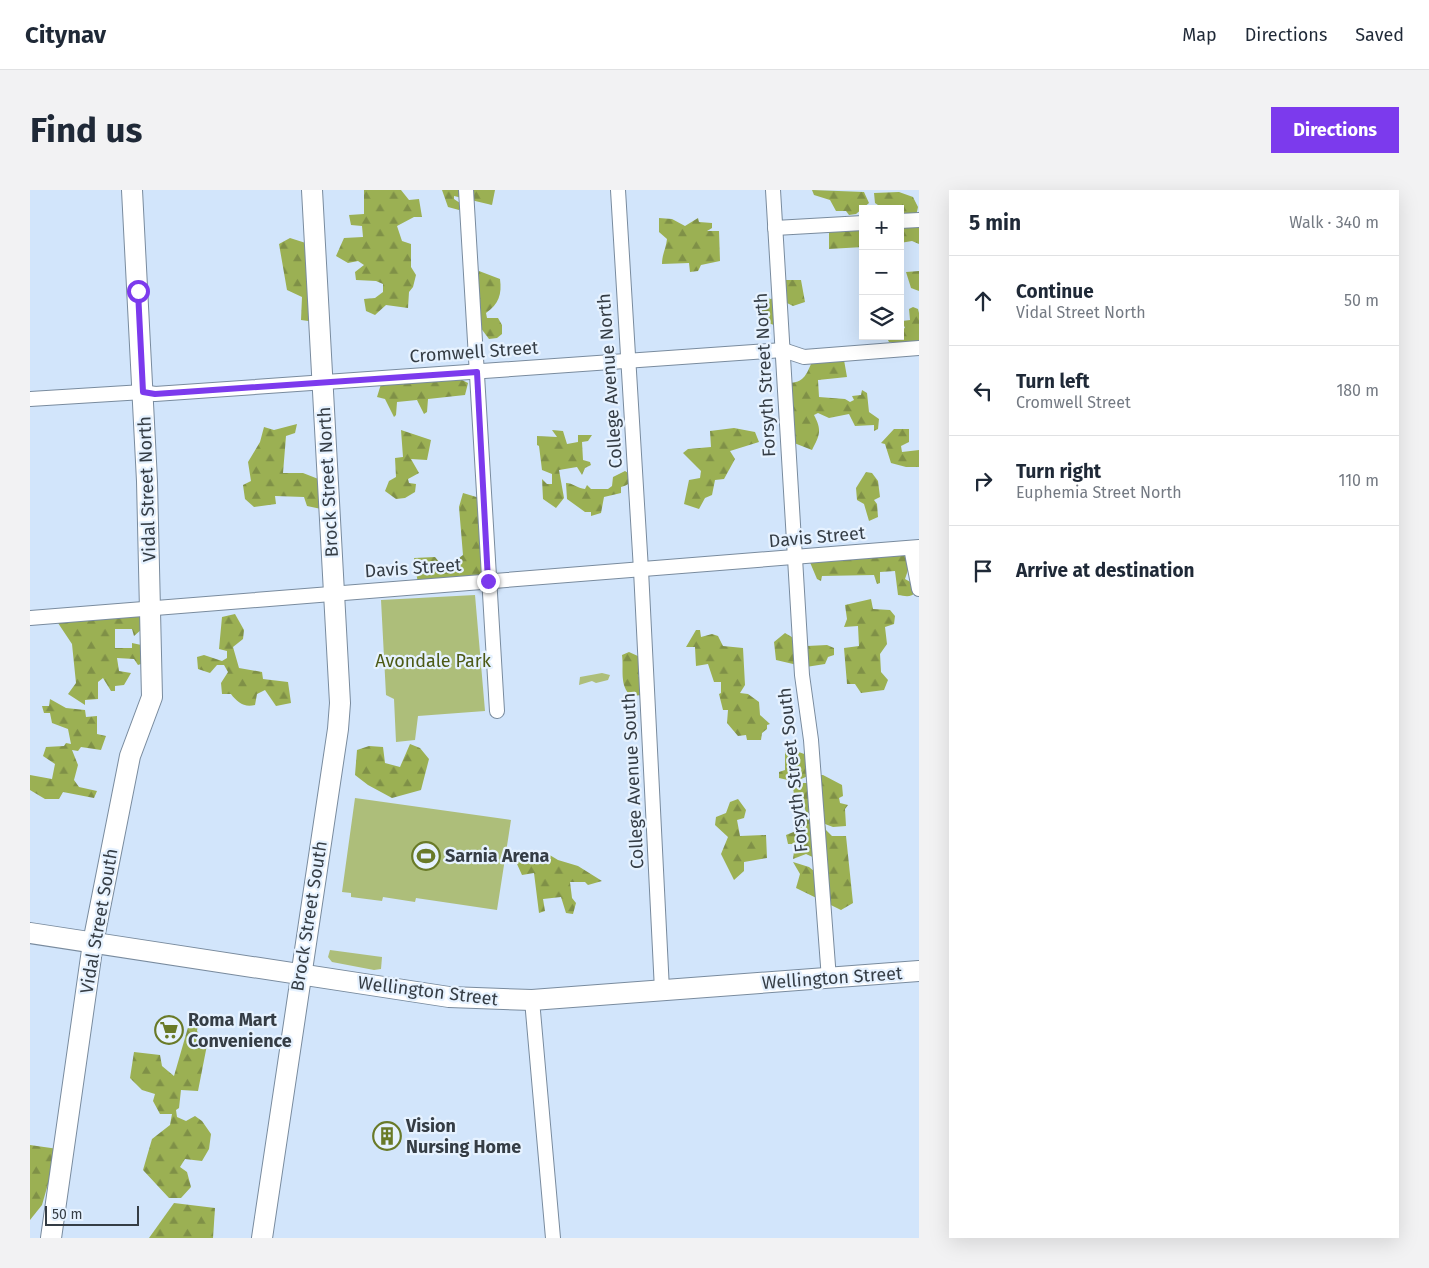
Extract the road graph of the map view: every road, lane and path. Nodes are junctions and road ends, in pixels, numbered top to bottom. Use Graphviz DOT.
graph roads {
  1 [pos="132,190"];
  2 [pos="312,190"];
  3 [pos="466,190"];
  4 [pos="618,190"];
  5 [pos="773,190"];
  6 [pos="919,220"];
  7 [pos="904,221"];
  8 [pos="859,223"];
  9 [pos="775,228"];
  10 [pos="919,348"];
  11 [pos="782,350"];
  12 [pos="628,360"];
  13 [pos="477,372"];
  14 [pos="322,381"];
  15 [pos="143,392"];
  16 [pos="30,399"];
  17 [pos="915,548"];
  18 [pos="795,558"];
  19 [pos="641,570"];
  20 [pos="488,581"];
  21 [pos="919,589"];
  22 [pos="334,593"];
  23 [pos="151,608"];
  24 [pos="30,618"];
  25 [pos="497,711"];
  26 [pos="30,933"];
  27 [pos="93,942"];
  28 [pos="919,972"];
  29 [pos="300,975"];
  30 [pos="829,979"];
  31 [pos="662,990"];
  32 [pos="532,1000"];
  33 [pos="51,1238"];
  34 [pos="262,1238"];
  35 [pos="553,1238"];
  1 -- 15 [label="main road, Vidal Street North"];
  2 -- 14 [label="main road, Brock Street North"];
  3 -- 13 [label="street"];
  4 -- 12 [label="street, College Avenue North"];
  5 -- 9 [label="street, Forsyth Street North"];
  6 -- 7 [label="street"];
  8 -- 9 [label="street"];
  9 -- 11 [label="street, Forsyth Street North"];
  10 -- 11 [label="street, Cromwell Street"];
  11 -- 12 [label="street, Cromwell Street"];
  11 -- 18 [label="street, Forsyth Street North"];
  12 -- 13 [label="street, Cromwell Street"];
  12 -- 19 [label="street, College Avenue North"];
  13 -- 14 [label="street, Cromwell Street"];
  13 -- 20 [label="street"];
  14 -- 15 [label="street, Cromwell Street"];
  14 -- 22 [label="main road, Brock Street North"];
  15 -- 16 [label="street, Cromwell Street"];
  15 -- 23 [label="main road, Vidal Street North"];
  17 -- 18 [label="street, Davis Street"];
  17 -- 21 [label="street"];
  18 -- 19 [label="street, Davis Street"];
  18 -- 30 [label="street, Forsyth Street South"];
  19 -- 20 [label="street, Davis Street"];
  19 -- 31 [label="street, College Avenue South"];
  20 -- 22 [label="street, Davis Street"];
  20 -- 25 [label="street"];
  22 -- 23 [label="street, Davis Street"];
  22 -- 29 [label="main road, Brock Street South"];
  23 -- 24 [label="street, Davis Street"];
  23 -- 27 [label="main road, Vidal Street South"];
  26 -- 27 [label="main road, Wellington Street"];
  27 -- 29 [label="main road, Wellington Street"];
  27 -- 33 [label="main road, Vidal Street South"];
  28 -- 30 [label="main road, Wellington Street"];
  29 -- 32 [label="main road, Wellington Street"];
  29 -- 34 [label="main road, Brock Street South"];
  30 -- 31 [label="main road, Wellington Street"];
  31 -- 32 [label="main road, Wellington Street"];
  32 -- 35 [label="street"];
}
